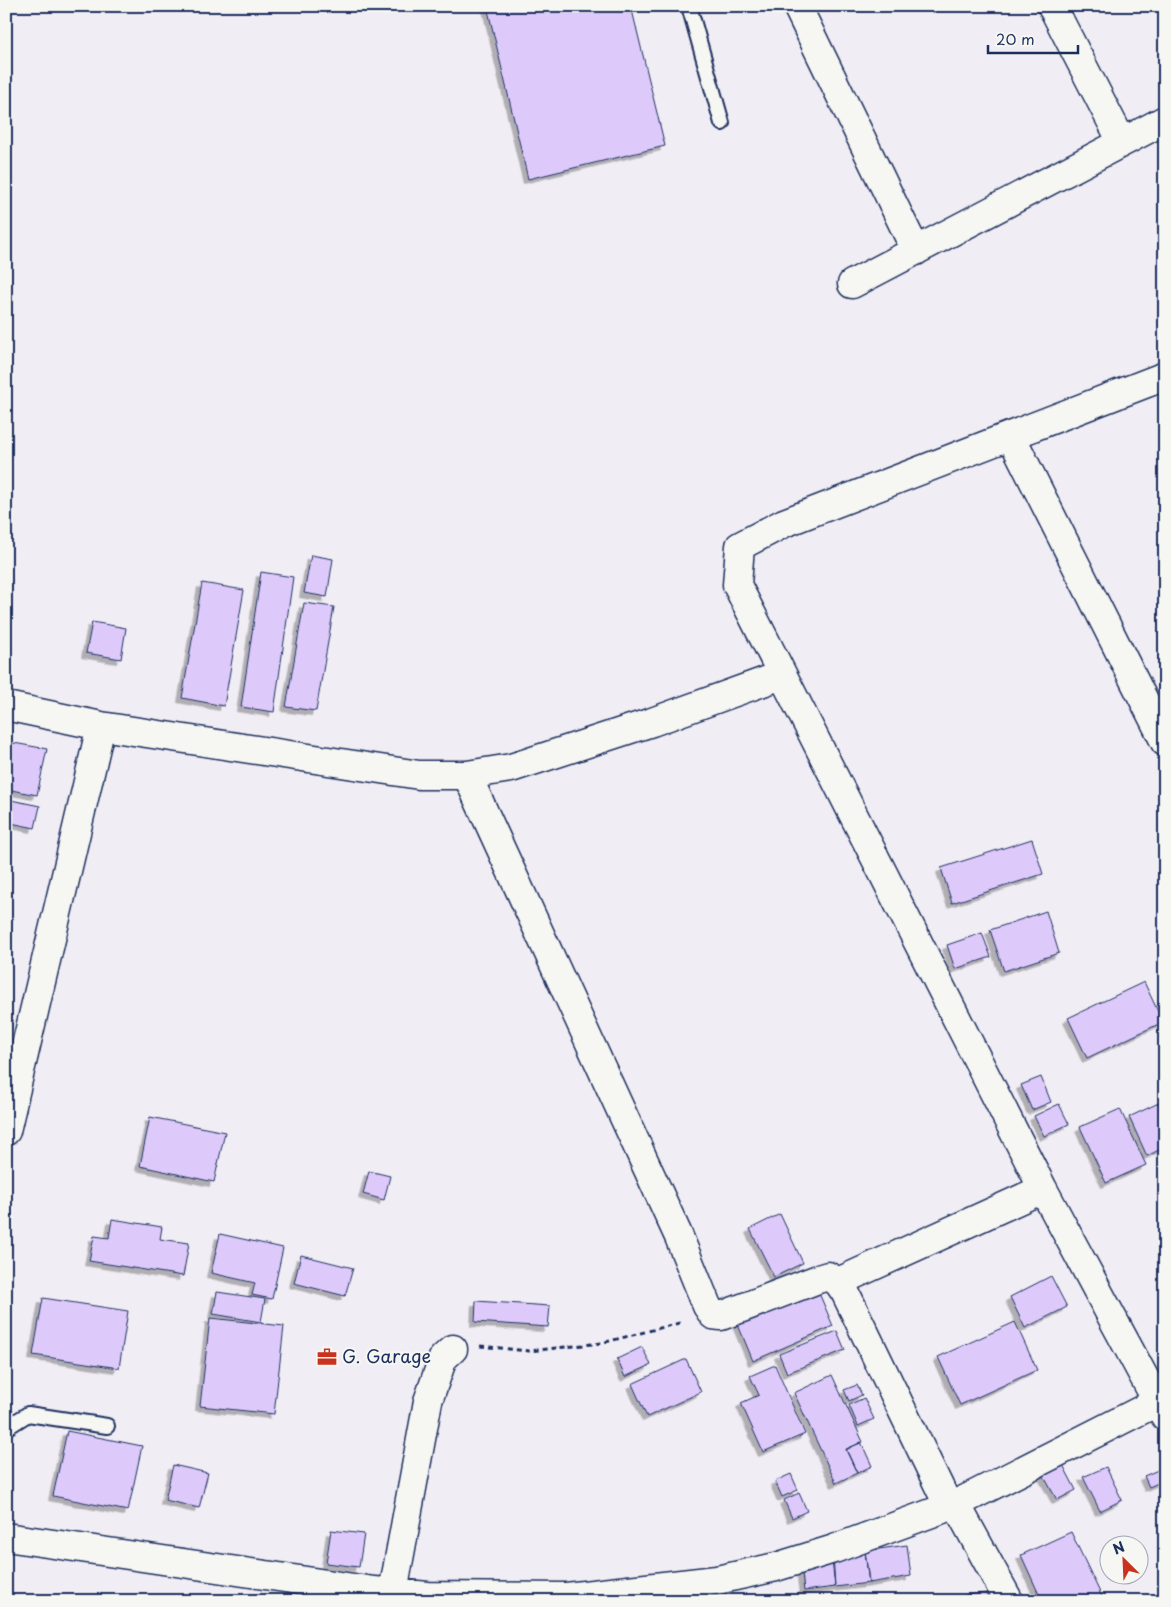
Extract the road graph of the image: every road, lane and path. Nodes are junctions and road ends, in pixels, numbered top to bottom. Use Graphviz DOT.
graph roads {
  1 [pos="688,6"];
  2 [pos="797,6"];
  3 [pos="1052,6"];
  4 [pos="1165,120"];
  5 [pos="722,123"];
  6 [pos="1122,142"];
  7 [pos="916,251"];
  8 [pos="852,284"];
  9 [pos="1165,376"];
  10 [pos="1011,436"];
  11 [pos="782,675"];
  12 [pos="6,706"];
  13 [pos="101,726"];
  14 [pos="1165,742"];
  15 [pos="467,775"];
  16 [pos="6,1132"];
  17 [pos="1043,1189"];
  18 [pos="838,1282"];
  19 [pos="713,1315"];
  20 [pos="453,1349"];
  21 [pos="1162,1405"];
  22 [pos="107,1426"];
  23 [pos="6,1428"];
  24 [pos="953,1505"];
  25 [pos="6,1537"];
  26 [pos="380,1595"];
  27 [pos="429,1598"];
  28 [pos="1009,1601"];
  1 -- 5 [label="lane"];
  2 -- 7 [label="street"];
  3 -- 6 [label="street"];
  4 -- 6 [label="street"];
  6 -- 7 [label="street"];
  7 -- 8 [label="street"];
  9 -- 10 [label="street"];
  10 -- 11 [label="street"];
  10 -- 14 [label="street"];
  11 -- 15 [label="street"];
  11 -- 17 [label="street"];
  12 -- 13 [label="street"];
  13 -- 15 [label="street"];
  13 -- 16 [label="street"];
  15 -- 19 [label="street"];
  17 -- 18 [label="street"];
  17 -- 21 [label="street"];
  18 -- 19 [label="street"];
  18 -- 24 [label="street"];
  19 -- 20 [label="path"];
  20 -- 26 [label="street"];
  21 -- 24 [label="street"];
  22 -- 23 [label="lane"];
  24 -- 27 [label="street"];
  24 -- 28 [label="street"];
  25 -- 26 [label="street"];
  26 -- 27 [label="street"];
}
